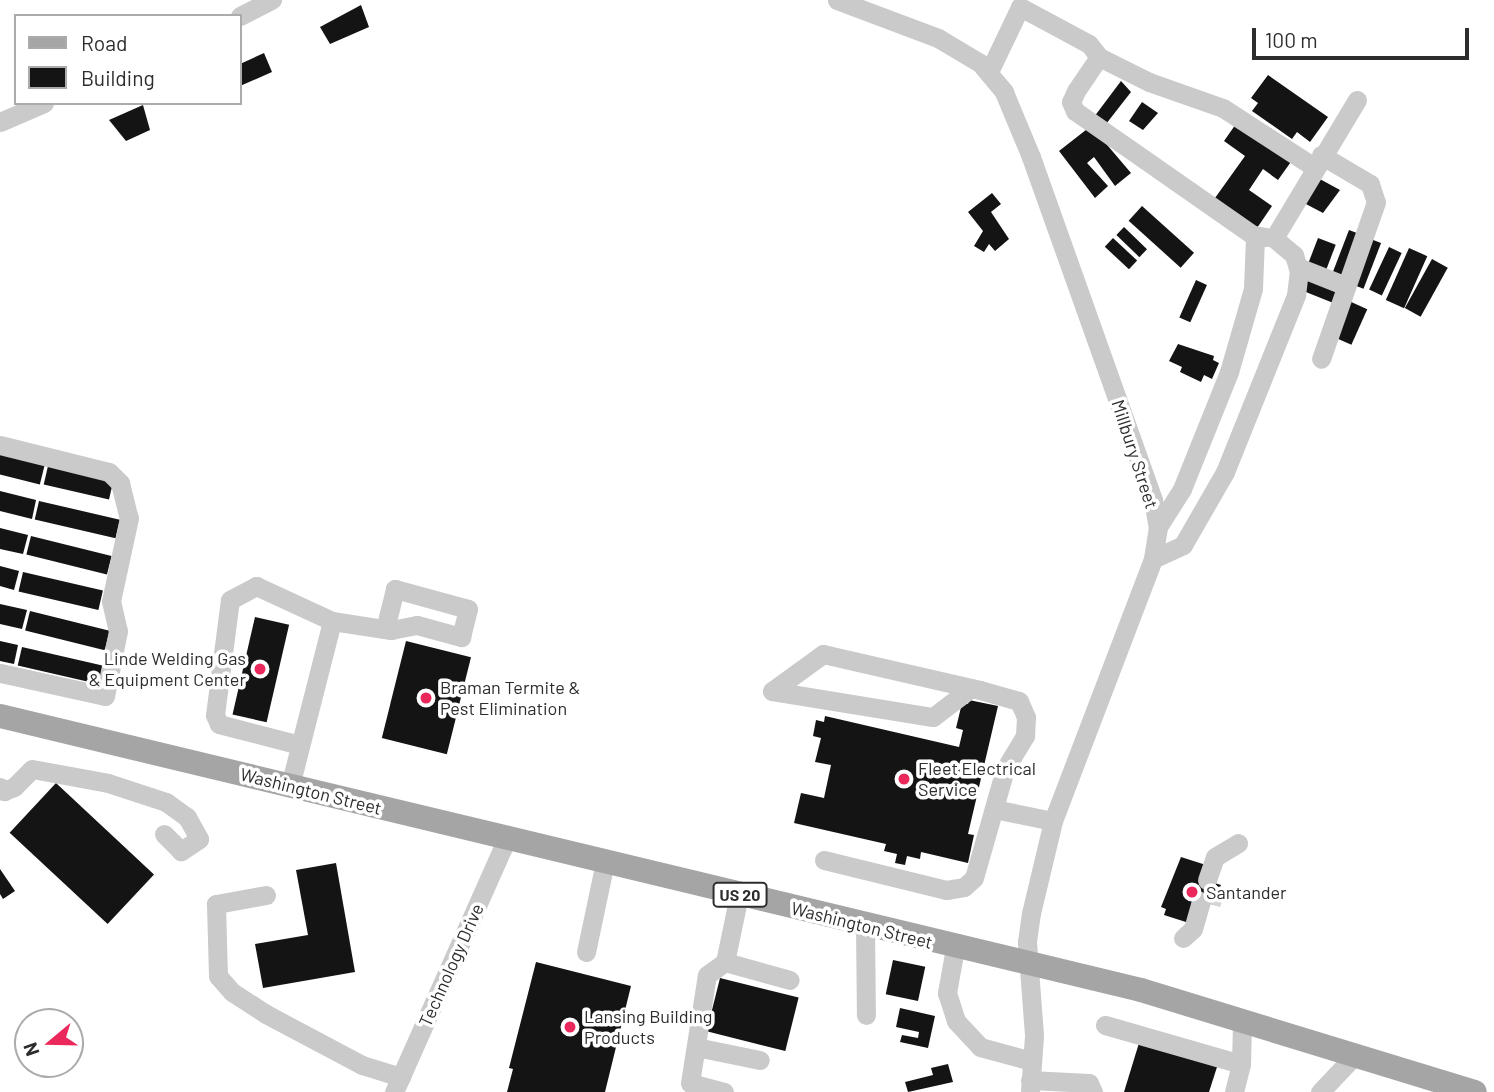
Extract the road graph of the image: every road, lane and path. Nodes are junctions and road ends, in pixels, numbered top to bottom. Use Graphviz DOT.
graph roads {
  1 [pos="272,0"];
  2 [pos="837,0"];
  3 [pos="242,15"];
  4 [pos="1099,57"];
  5 [pos="989,72"];
  6 [pos="1357,100"];
  7 [pos="39,105"];
  8 [pos="0,122"];
  9 [pos="1317,161"];
  10 [pos="1264,237"];
  11 [pos="1298,267"];
  12 [pos="1346,286"];
  13 [pos="1321,359"];
  14 [pos="0,446"];
  15 [pos="1158,527"];
  16 [pos="1153,559"];
  17 [pos="332,621"];
  18 [pos="385,629"];
  19 [pos="0,673"];
  20 [pos="971,688"];
  21 [pos="0,716"];
  22 [pos="300,745"];
  23 [pos="290,786"];
  24 [pos="0,787"];
  25 [pos="994,809"];
  26 [pos="1053,821"];
  27 [pos="164,834"];
  28 [pos="507,838"];
  29 [pos="1231,846"];
  30 [pos="824,860"];
  31 [pos="605,862"];
  32 [pos="1212,882"];
  33 [pos="266,895"];
  34 [pos="739,895"];
  35 [pos="1206,903"];
  36 [pos="865,926"];
  37 [pos="1189,933"];
  38 [pos="955,948"];
  39 [pos="586,952"];
  40 [pos="725,962"];
  41 [pos="1028,965"];
  42 [pos="790,980"];
  43 [pos="866,1015"];
  44 [pos="1242,1023"];
  45 [pos="1105,1025"];
  46 [pos="696,1047"];
  47 [pos="1356,1054"];
  48 [pos="760,1060"];
  49 [pos="1241,1064"];
  50 [pos="1031,1078"];
  51 [pos="397,1085"];
  52 [pos="724,1092"];
  53 [pos="1093,1092"];
  54 [pos="1234,1092"];
  55 [pos="1320,1092"];
  56 [pos="1475,1092"];
  1 -- 3 [label="street"];
  2 -- 5 [label="street, Millbury Street"];
  4 -- 5 [label="street"];
  4 -- 9 [label="street"];
  4 -- 10 [label="street"];
  5 -- 15 [label="street, Millbury Street"];
  6 -- 9 [label="street"];
  7 -- 8 [label="street"];
  9 -- 10 [label="street"];
  9 -- 12 [label="street"];
  10 -- 11 [label="street"];
  10 -- 15 [label="street"];
  11 -- 12 [label="street"];
  11 -- 16 [label="street"];
  12 -- 13 [label="street"];
  14 -- 19 [label="street"];
  15 -- 16 [label="street, Millbury Street"];
  16 -- 26 [label="street, Millbury Street"];
  17 -- 18 [label="street"];
  17 -- 22 [label="street"];
  17 -- 22 [label="street"];
  20 -- 20 [label="street"];
  20 -- 25 [label="street"];
  21 -- 23 [label="main road, Washington Street / US 20"];
  22 -- 23 [label="street"];
  23 -- 28 [label="main road, Washington Street / US 20"];
  24 -- 27 [label="street"];
  25 -- 26 [label="street"];
  25 -- 30 [label="street"];
  26 -- 41 [label="street, Millbury Street"];
  28 -- 31 [label="main road, Washington Street / US 20"];
  28 -- 51 [label="street, Technology Drive"];
  29 -- 32 [label="street"];
  31 -- 34 [label="main road, Washington Street / US 20"];
  31 -- 39 [label="street"];
  33 -- 51 [label="street"];
  34 -- 36 [label="main road, Washington Street / US 20"];
  34 -- 40 [label="street"];
  35 -- 37 [label="street"];
  36 -- 38 [label="main road, Washington Street / US 20"];
  36 -- 43 [label="street"];
  38 -- 41 [label="main road, Washington Street / US 20"];
  38 -- 50 [label="street"];
  40 -- 42 [label="street"];
  40 -- 46 [label="street"];
  41 -- 44 [label="main road, Washington Street / US 20"];
  41 -- 50 [label="street, Millbury Street"];
  44 -- 47 [label="main road, Washington Street / US 20"];
  44 -- 49 [label="street"];
  45 -- 49 [label="street"];
  46 -- 48 [label="street"];
  46 -- 52 [label="street"];
  47 -- 55 [label="street"];
  47 -- 56 [label="main road, Washington Street / US 20"];
  49 -- 54 [label="street"];
  50 -- 53 [label="street"];
}
